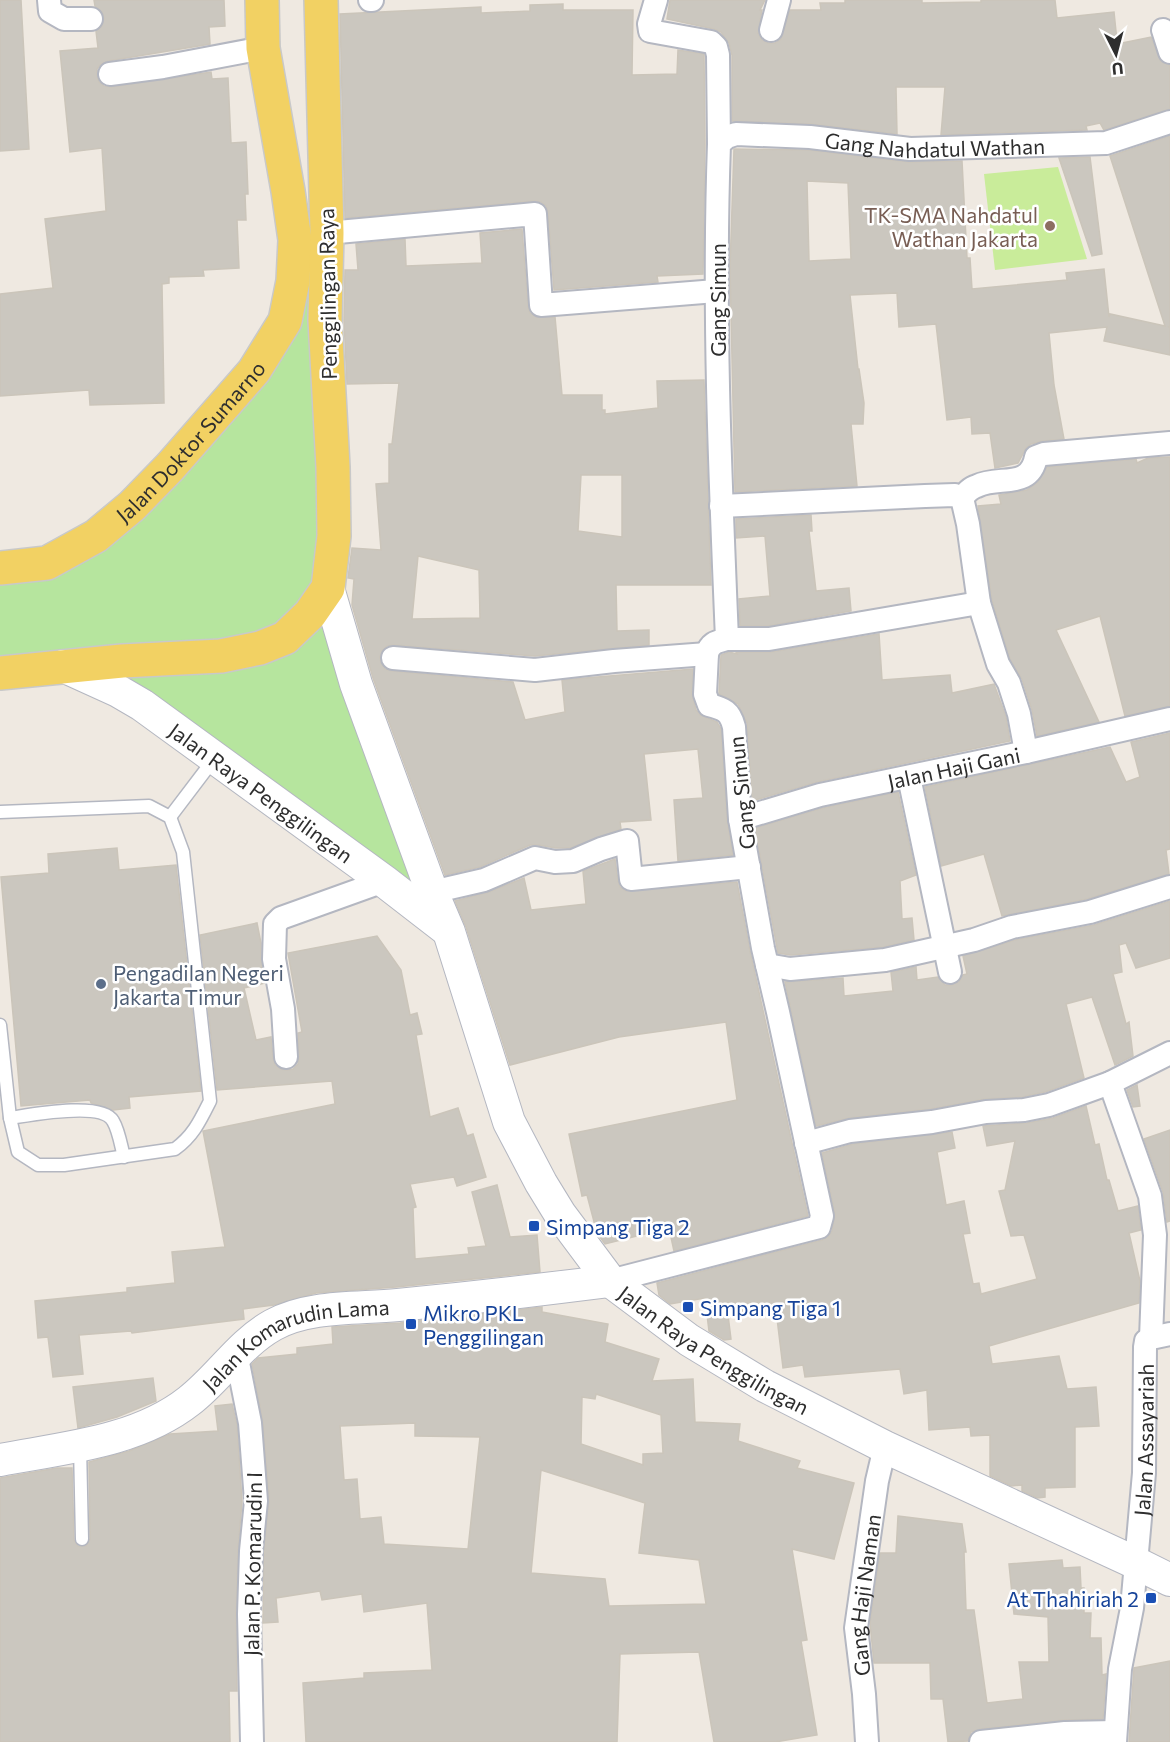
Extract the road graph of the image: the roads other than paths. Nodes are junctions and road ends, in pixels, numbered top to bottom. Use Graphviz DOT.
graph roads {
  1 [pos="49,0"];
  2 [pos="262,0"];
  3 [pos="321,0"];
  4 [pos="656,0"];
  5 [pos="779,0"];
  6 [pos="91,19"];
  7 [pos="771,30"];
  8 [pos="1163,30"];
  9 [pos="262,48"];
  10 [pos="1170,52"];
  11 [pos="110,74"];
  12 [pos="1170,122"];
  13 [pos="718,154"];
  14 [pos="327,233"];
  15 [pos="295,240"];
  16 [pos="716,291"];
  17 [pos="1170,443"];
  18 [pos="962,498"];
  19 [pos="721,506"];
  20 [pos="0,568"];
  21 [pos="328,588"];
  22 [pos="979,603"];
  23 [pos="727,639"];
  24 [pos="707,654"];
  25 [pos="393,658"];
  26 [pos="63,666"];
  27 [pos="0,673"];
  28 [pos="1170,719"];
  29 [pos="1026,753"];
  30 [pos="214,758"];
  31 [pos="909,777"];
  32 [pos="0,812"];
  33 [pos="170,817"];
  34 [pos="740,819"];
  35 [pos="749,867"];
  36 [pos="384,881"];
  37 [pos="1170,887"];
  38 [pos="432,892"];
  39 [pos="449,932"];
  40 [pos="945,946"];
  41 [pos="767,965"];
  42 [pos="950,972"];
  43 [pos="0,1025"];
  44 [pos="1170,1053"];
  45 [pos="286,1057"];
  46 [pos="1110,1083"];
  47 [pos="10,1118"];
  48 [pos="806,1143"];
  49 [pos="124,1157"];
  50 [pos="610,1281"];
  51 [pos="1160,1336"];
  52 [pos="236,1353"];
  53 [pos="80,1445"];
  54 [pos="885,1447"];
  55 [pos="0,1460"];
  56 [pos="82,1539"];
  57 [pos="1136,1563"];
  58 [pos="1170,1580"];
  59 [pos="1115,1737"];
  60 [pos="252,1742"];
  61 [pos="867,1742"];
  62 [pos="981,1742"];
  1 -- 6 [label="street"];
  2 -- 9 [label="main road, Penggilingan Raya"];
  3 -- 14 [label="main road, Penggilingan Raya"];
  4 -- 13 [label="street, Gang Simun"];
  5 -- 7 [label="street"];
  8 -- 10 [label="street"];
  9 -- 11 [label="street"];
  9 -- 15 [label="main road, Penggilingan Raya"];
  12 -- 13 [label="street, Gang Nahdatul Wathan"];
  13 -- 16 [label="street, Gang Simun"];
  14 -- 16 [label="street"];
  14 -- 21 [label="main road, Penggilingan Raya"];
  15 -- 20 [label="main road, Jalan Doktor Sumarno"];
  16 -- 19 [label="street, Gang Simun"];
  17 -- 18 [label="street"];
  18 -- 19 [label="street"];
  18 -- 22 [label="street"];
  19 -- 23 [label="street, Gang Simun"];
  21 -- 26 [label="main road"];
  21 -- 38 [label="main road, Jalan Raya Penggilingan"];
  22 -- 23 [label="street"];
  22 -- 29 [label="street"];
  23 -- 24 [label="street"];
  24 -- 25 [label="street"];
  24 -- 34 [label="street, Gang Simun"];
  26 -- 27 [label="main road"];
  26 -- 30 [label="main road, Jalan Raya Penggilingan"];
  28 -- 29 [label="street, Jalan Haji Gani"];
  29 -- 31 [label="street, Jalan Haji Gani"];
  30 -- 33 [label="lane"];
  30 -- 36 [label="main road, Jalan Raya Penggilingan"];
  31 -- 34 [label="street, Jalan Haji Gani"];
  31 -- 40 [label="street"];
  32 -- 33 [label="lane"];
  33 -- 49 [label="lane"];
  34 -- 35 [label="street, Gang Simun"];
  35 -- 38 [label="street"];
  35 -- 41 [label="street, Gang Simun"];
  36 -- 39 [label="main road, Jalan Raya Penggilingan"];
  36 -- 45 [label="street"];
  37 -- 40 [label="street"];
  38 -- 39 [label="main road, Jalan Raya Penggilingan"];
  39 -- 50 [label="main road, Jalan Raya Penggilingan"];
  40 -- 41 [label="street"];
  40 -- 42 [label="street"];
  41 -- 48 [label="street, Gang Simun"];
  43 -- 47 [label="lane"];
  44 -- 46 [label="street"];
  46 -- 48 [label="street"];
  46 -- 51 [label="street, Jalan Assayariah"];
  47 -- 49 [label="lane"];
  47 -- 49 [label="lane"];
  48 -- 50 [label="street, Gang Simun"];
  50 -- 52 [label="main road, Jalan Komarudin Lama"];
  50 -- 54 [label="main road, Jalan Raya Penggilingan"];
  51 -- 57 [label="street, Jalan Assayariah"];
  52 -- 53 [label="main road, Jalan Komarudin Lama"];
  52 -- 60 [label="street, Jalan P. Komarudin I"];
  53 -- 55 [label="main road, Jalan Komarudin Lama"];
  53 -- 56 [label="lane"];
  54 -- 57 [label="main road, Jalan Raya Penggilingan"];
  54 -- 61 [label="street, Gang Haji Naman"];
  57 -- 58 [label="main road, Jalan Raya Penggilingan"];
  57 -- 59 [label="street, Jalan Assayariah"];
  59 -- 62 [label="street"];
}
